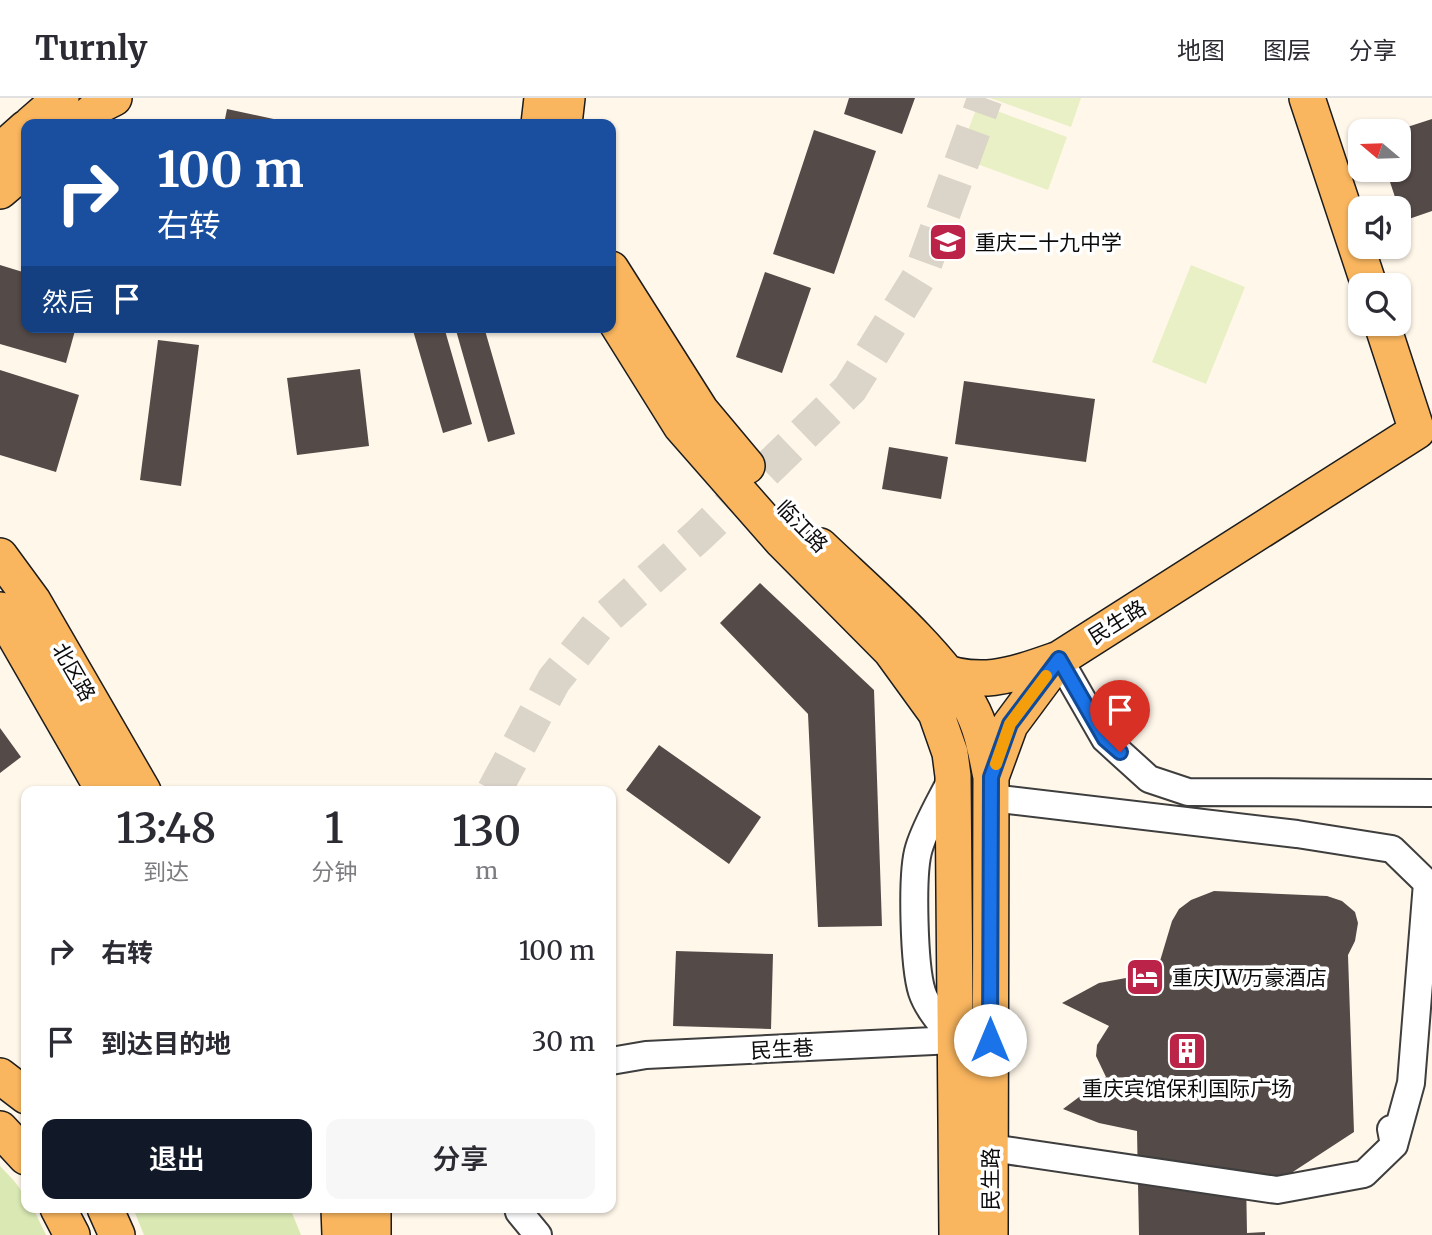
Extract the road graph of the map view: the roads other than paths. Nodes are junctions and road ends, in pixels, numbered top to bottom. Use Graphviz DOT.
graph roads {
  1 [pos="61,98"];
  2 [pos="114,98"];
  3 [pos="541,98"];
  4 [pos="568,98"];
  5 [pos="1307,98"];
  6 [pos="37,119"];
  7 [pos="84,119"];
  8 [pos="539,119"];
  9 [pos="565,119"];
  10 [pos="21,132"];
  11 [pos="0,151"];
  12 [pos="21,173"];
  13 [pos="0,191"];
  14 [pos="1365,273"];
  15 [pos="616,277"];
  16 [pos="616,322"];
  17 [pos="1387,336"];
  18 [pos="1427,433"];
  19 [pos="0,556"];
  20 [pos="0,610"];
  21 [pos="891,650"];
  22 [pos="1059,659"];
  23 [pos="947,674"];
  24 [pos="101,786"];
  25 [pos="140,786"];
  26 [pos="991,788"];
  27 [pos="1432,793"];
  28 [pos="954,1040"];
  29 [pos="616,1060"];
  30 [pos="0,1076"];
  31 [pos="21,1092"];
  32 [pos="1387,1101"];
  33 [pos="0,1129"];
  34 [pos="1394,1145"];
  35 [pos="990,1148"];
  36 [pos="21,1152"];
  37 [pos="61,1213"];
  38 [pos="108,1213"];
  39 [pos="339,1213"];
  40 [pos="520,1213"];
  41 [pos="72,1235"];
  42 [pos="117,1235"];
  43 [pos="340,1235"];
  44 [pos="538,1235"];
  45 [pos="957,1235"];
  46 [pos="990,1235"];
  1 -- 6 [label="main road"];
  2 -- 7 [label="main road"];
  3 -- 8 [label="main road"];
  4 -- 9 [label="main road"];
  5 -- 14 [label="main road"];
  10 -- 11 [label="main road"];
  12 -- 13 [label="main road"];
  15 -- 23 [label="main road, 临江路"];
  16 -- 21 [label="main road, 临江路"];
  17 -- 18 [label="main road"];
  18 -- 22 [label="main road, 民生路"];
  19 -- 25 [label="main road, 北区路"];
  20 -- 24 [label="main road, 北区路"];
  21 -- 23 [label="main road"];
  21 -- 28 [label="main road, 民生路"];
  22 -- 23 [label="main road"];
  22 -- 26 [label="main road, 民生路"];
  22 -- 27 [label="street"];
  23 -- 26 [label="main road, 临江路"];
  26 -- 34 [label="street"];
  26 -- 35 [label="main road, 民生路"];
  28 -- 29 [label="street, 民生巷"];
  28 -- 45 [label="main road, 民生路"];
  30 -- 31 [label="main road"];
  32 -- 34 [label="street"];
  33 -- 36 [label="main road"];
  34 -- 35 [label="street"];
  35 -- 46 [label="main road, 民生路"];
  37 -- 41 [label="main road"];
  38 -- 42 [label="main road"];
  39 -- 43 [label="main road"];
  40 -- 44 [label="street"];
}
